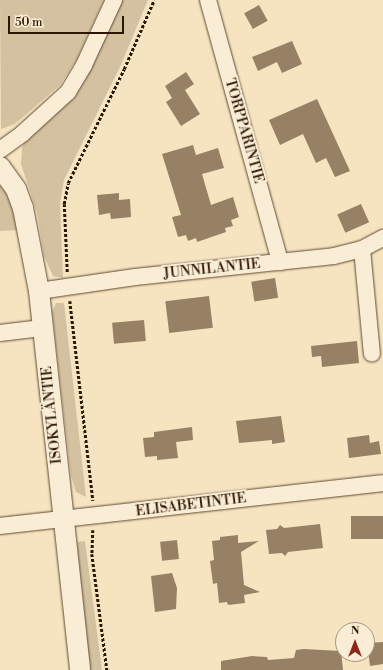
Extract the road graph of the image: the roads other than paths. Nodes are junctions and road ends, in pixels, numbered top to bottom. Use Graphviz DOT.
graph roads {
  1 [pos="114,0"];
  2 [pos="208,0"];
  3 [pos="0,150"];
  4 [pos="0,167"];
  5 [pos="383,238"];
  6 [pos="362,249"];
  7 [pos="280,262"];
  8 [pos="39,291"];
  9 [pos="42,328"];
  10 [pos="0,332"];
  11 [pos="372,354"];
  12 [pos="383,483"];
  13 [pos="63,518"];
  14 [pos="0,526"];
  15 [pos="80,670"];
  1 -- 3 [label="street"];
  2 -- 7 [label="street, TORPPARINTIE"];
  4 -- 8 [label="street, ISOKYLÄNTIE"];
  5 -- 6 [label="street, JUNNILANTIE"];
  6 -- 7 [label="street, JUNNILANTIE"];
  6 -- 11 [label="street"];
  7 -- 8 [label="street, JUNNILANTIE"];
  8 -- 9 [label="street, ISOKYLÄNTIE"];
  9 -- 10 [label="street"];
  9 -- 13 [label="street, ISOKYLÄNTIE"];
  12 -- 13 [label="street, ELISABETINTIE"];
  13 -- 14 [label="street, ELISABETINTIE"];
  13 -- 15 [label="street, ISOKYLÄNTIE"];
}
